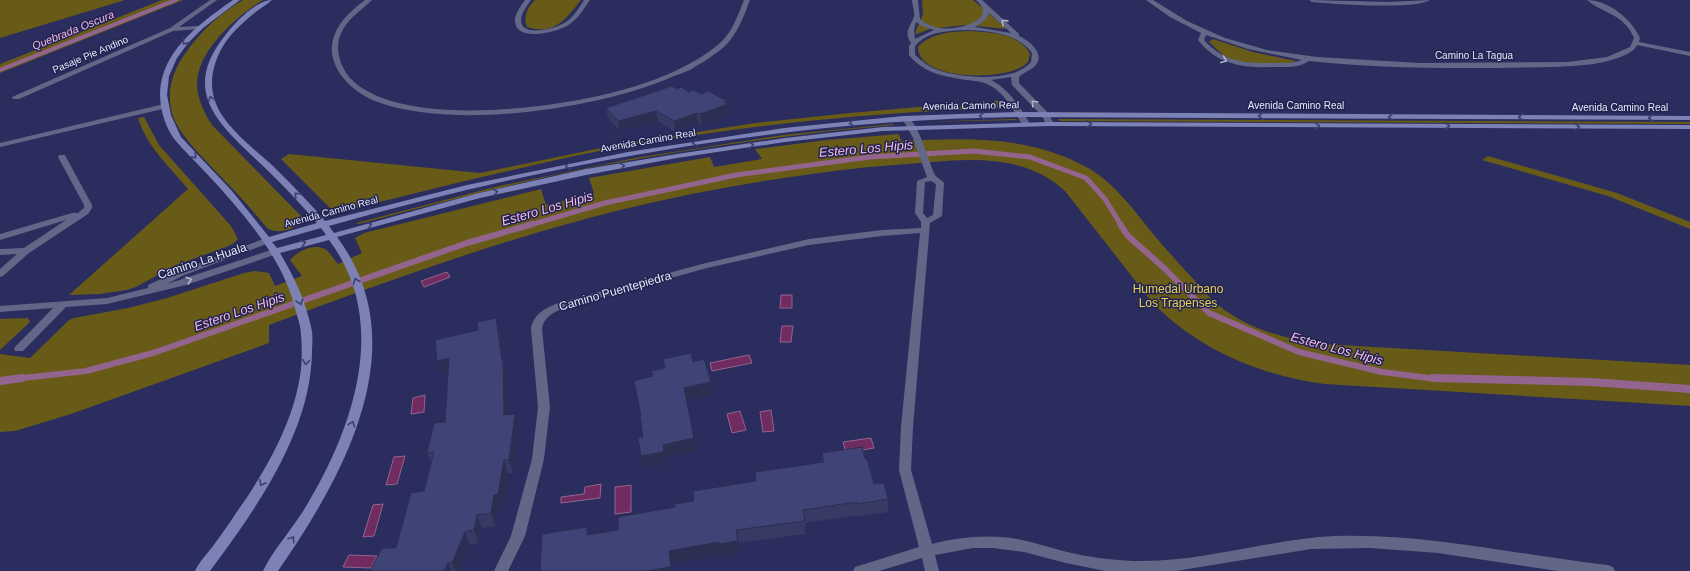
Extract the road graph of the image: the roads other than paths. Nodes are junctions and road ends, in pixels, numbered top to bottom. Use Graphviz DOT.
graph roads {
  1 [pos="214,0"];
  2 [pos="237,0"];
  3 [pos="269,0"];
  4 [pos="369,0"];
  5 [pos="528,0"];
  6 [pos="587,0"];
  7 [pos="747,0"];
  8 [pos="915,0"];
  9 [pos="979,0"];
  10 [pos="1149,0"];
  11 [pos="1312,0"];
  12 [pos="1427,0"];
  13 [pos="1590,0"];
  14 [pos="985,7"];
  15 [pos="916,17"];
  16 [pos="198,28"];
  17 [pos="966,28"];
  18 [pos="172,30"];
  19 [pos="942,30"];
  20 [pos="1204,32"];
  21 [pos="1022,39"];
  22 [pos="914,42"];
  23 [pos="1636,43"];
  24 [pos="1690,54"];
  25 [pos="1307,59"];
  26 [pos="1021,71"];
  27 [pos="975,78"];
  28 [pos="16,97"];
  29 [pos="164,106"];
  30 [pos="1021,115"];
  31 [pos="1045,115"];
  32 [pos="906,118"];
  33 [pos="1690,118"];
  34 [pos="1026,124"];
  35 [pos="1050,124"];
  36 [pos="912,127"];
  37 [pos="1690,127"];
  38 [pos="0,145"];
  39 [pos="62,157"];
  40 [pos="932,178"];
  41 [pos="85,212"];
  42 [pos="323,224"];
  43 [pos="926,226"];
  44 [pos="332,235"];
  45 [pos="0,237"];
  46 [pos="266,241"];
  47 [pos="26,251"];
  48 [pos="0,252"];
  49 [pos="274,252"];
  50 [pos="0,274"];
  51 [pos="138,295"];
  52 [pos="62,305"];
  53 [pos="0,309"];
  54 [pos="20,348"];
  55 [pos="926,551"];
  56 [pos="202,571"];
  57 [pos="270,571"];
  58 [pos="502,571"];
  59 [pos="860,571"];
  60 [pos="932,571"];
  61 [pos="1608,571"];
  1 -- 18 [label="street, Pasaje Pie Andino"];
  2 -- 16 [label="main road"];
  42 -- 3 [label="main road, one-way"];
  4 -- 7 [label="street"];
  5 -- 6 [label="street"];
  8 -- 15 [label="street"];
  9 -- 14 [label="street"];
  10 -- 20 [label="street, Camino La Tagua"];
  11 -- 12 [label="street"];
  13 -- 23 [label="street"];
  14 -- 17 [label="street"];
  21 -- 14 [label="street, one-way"];
  15 -- 19 [label="street"];
  15 -- 22 [label="street"];
  16 -- 18 [label="street, Pasaje Pie Andino"];
  16 -- 29 [label="main road, one-way"];
  17 -- 19 [label="street"];
  17 -- 21 [label="street"];
  18 -- 28 [label="street, Pasaje Pie Andino"];
  19 -- 22 [label="street"];
  20 -- 25 [label="street, Camino La Tagua"];
  20 -- 25 [label="street, Camino La Tagua, one-way"];
  21 -- 26 [label="street"];
  22 -- 27 [label="street"];
  23 -- 24 [label="street"];
  23 -- 25 [label="street, Camino La Tagua"];
  26 -- 27 [label="street"];
  31 -- 26 [label="street, one-way"];
  27 -- 30 [label="street"];
  29 -- 38 [label="street"];
  29 -- 46 [label="main road, one-way"];
  30 -- 31 [label="main road, Avenida Camino Real"];
  30 -- 32 [label="main road, Avenida Camino Real, one-way"];
  30 -- 34 [label="street"];
  33 -- 31 [label="main road, Avenida Camino Real, one-way"];
  31 -- 35 [label="street"];
  32 -- 36 [label="street"];
  32 -- 42 [label="main road, Avenida Camino Real, one-way"];
  34 -- 35 [label="main road, Avenida Camino Real"];
  34 -- 36 [label="main road, Avenida Camino Real"];
  35 -- 37 [label="main road, Avenida Camino Real, one-way"];
  36 -- 40 [label="street"];
  44 -- 36 [label="main road, Avenida Camino Real, one-way"];
  39 -- 41 [label="street"];
  40 -- 43 [label="street"];
  40 -- 43 [label="street"];
  41 -- 45 [label="street"];
  41 -- 47 [label="street"];
  42 -- 44 [label="main road"];
  42 -- 46 [label="main road, Avenida Camino Real"];
  43 -- 55 [label="street"];
  43 -- 58 [label="street, Camino Puentepiedra"];
  49 -- 44 [label="main road, Avenida Camino Real, one-way"];
  57 -- 44 [label="main road, one-way"];
  46 -- 49 [label="main road"];
  46 -- 51 [label="street, Camino La Huala"];
  47 -- 48 [label="street"];
  47 -- 50 [label="street"];
  51 -- 49 [label="street, Camino La Huala, one-way"];
  49 -- 56 [label="main road, one-way"];
  51 -- 52 [label="street, Camino La Huala"];
  52 -- 53 [label="street, Camino La Huala"];
  52 -- 54 [label="street"];
  55 -- 59 [label="street"];
  55 -- 60 [label="street"];
  55 -- 61 [label="street"];
}
